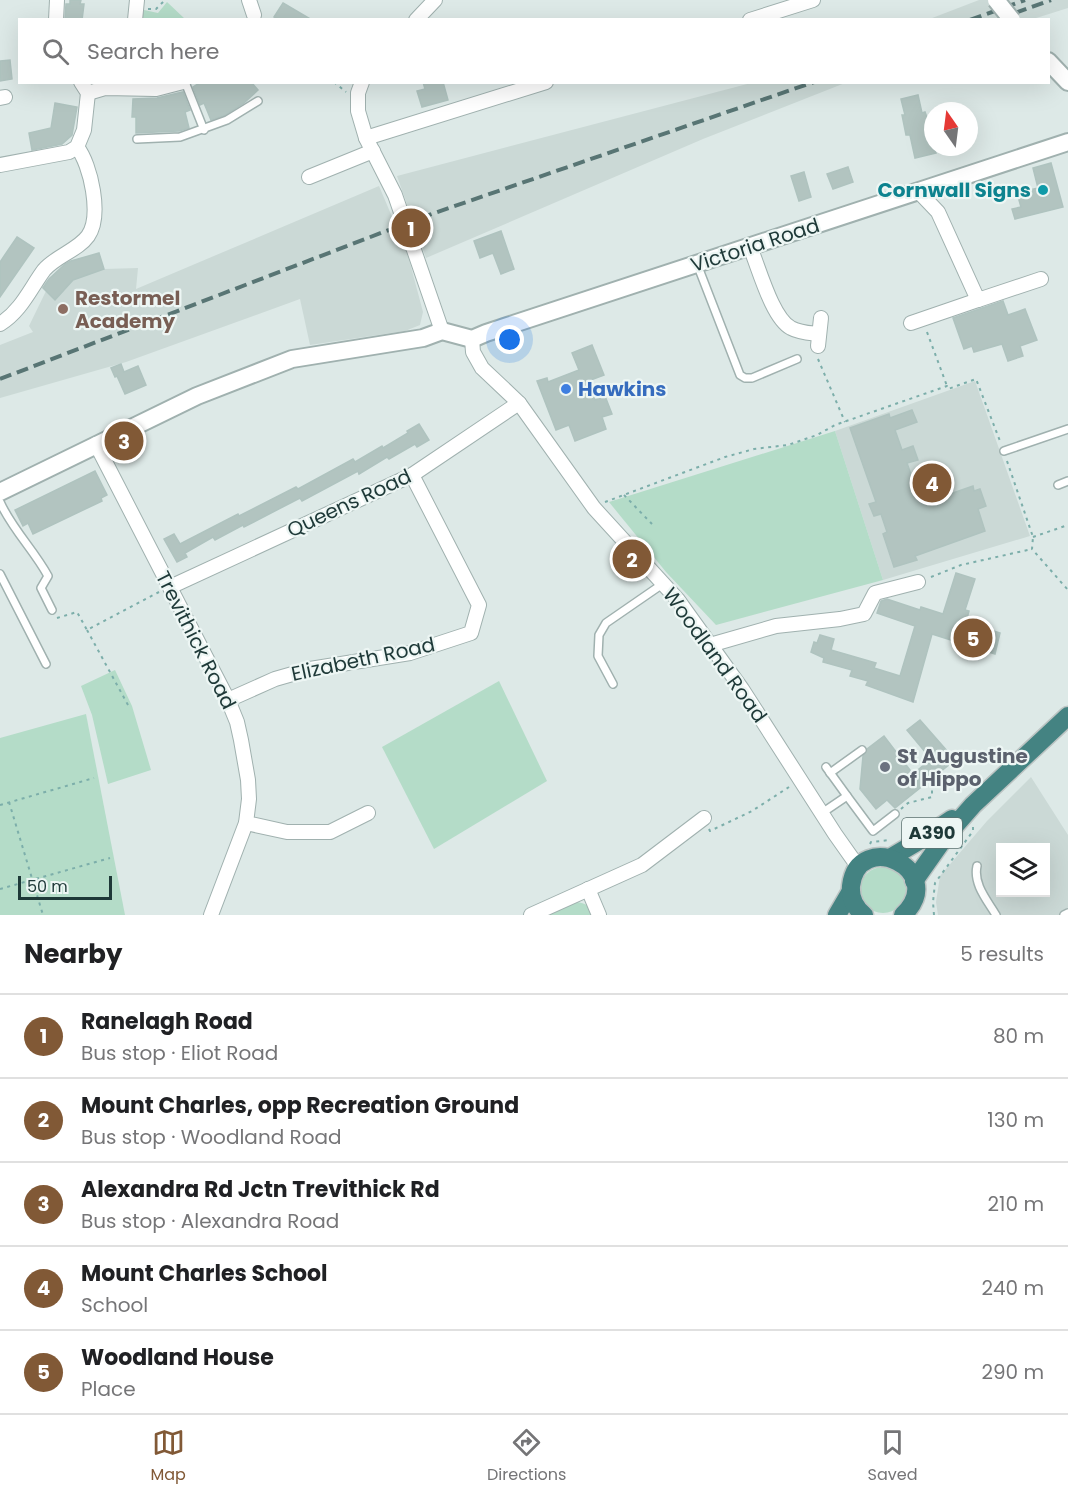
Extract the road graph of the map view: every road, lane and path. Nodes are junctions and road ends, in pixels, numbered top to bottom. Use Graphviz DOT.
graph roads {
  1 [pos="57,0"];
  2 [pos="165,0"];
  3 [pos="249,0"];
  4 [pos="435,0"];
  5 [pos="813,0"];
  6 [pos="996,0"];
  7 [pos="136,9"];
  8 [pos="56,18"];
  9 [pos="255,18"];
  10 [pos="418,18"];
  11 [pos="756,18"];
  12 [pos="1010,18"];
  13 [pos="1050,63"];
  14 [pos="1068,82"];
  15 [pos="176,84"];
  16 [pos="185,84"];
  17 [pos="361,84"];
  18 [pos="540,84"];
  19 [pos="127,86"];
  20 [pos="85,88"];
  21 [pos="258,101"];
  22 [pos="204,130"];
  23 [pos="366,138"];
  24 [pos="137,139"];
  25 [pos="1068,141"];
  26 [pos="77,147"];
  27 [pos="373,151"];
  28 [pos="0,165"];
  29 [pos="309,177"];
  30 [pos="918,190"];
  31 [pos="750,247"];
  32 [pos="697,264"];
  33 [pos="1041,279"];
  34 [pos="978,300"];
  35 [pos="821,318"];
  36 [pos="917,321"];
  37 [pos="0,324"];
  38 [pos="442,331"];
  39 [pos="472,339"];
  40 [pos="819,340"];
  41 [pos="797,358"];
  42 [pos="947,386"];
  43 [pos="519,403"];
  44 [pos="845,422"];
  45 [pos="1068,429"];
  46 [pos="96,444"];
  47 [pos="1004,451"];
  48 [pos="412,475"];
  49 [pos="1068,480"];
  50 [pos="1058,485"];
  51 [pos="0,492"];
  52 [pos="624,495"];
  53 [pos="0,502"];
  54 [pos="594,508"];
  55 [pos="652,524"];
  56 [pos="1068,525"];
  57 [pos="1033,537"];
  58 [pos="1032,549"];
  59 [pos="0,574"];
  60 [pos="918,582"];
  61 [pos="664,583"];
  62 [pos="170,587"];
  63 [pos="1068,590"];
  64 [pos="52,610"];
  65 [pos="87,630"];
  66 [pos="710,645"];
  67 [pos="46,664"];
  68 [pos="613,684"];
  69 [pos="228,700"];
  70 [pos="128,705"];
  71 [pos="1068,716"];
  72 [pos="1068,722"];
  73 [pos="1046,738"];
  74 [pos="862,750"];
  75 [pos="936,776"];
  76 [pos="94,778"];
  77 [pos="801,781"];
  78 [pos="847,796"];
  79 [pos="9,802"];
  80 [pos="0,805"];
  81 [pos="973,805"];
  82 [pos="368,813"];
  83 [pos="822,813"];
  84 [pos="895,814"];
  85 [pos="705,818"];
  86 [pos="246,823"];
  87 [pos="897,839"];
  88 [pos="866,848"];
  89 [pos="110,858"];
  90 [pos="890,858"];
  91 [pos="952,858"];
  92 [pos="977,866"];
  93 [pos="859,868"];
  94 [pos="32,880"];
  95 [pos="914,881"];
  96 [pos="0,889"];
  97 [pos="588,889"];
  98 [pos="851,891"];
  99 [pos="43,915"];
  100 [pos="211,915"];
  101 [pos="531,915"];
  102 [pos="599,915"];
  103 [pos="837,915"];
  104 [pos="864,915"];
  105 [pos="903,915"];
  106 [pos="934,915"];
  107 [pos="996,915"];
  1 -- 8 [label="street"];
  2 -- 7 [label="path"];
  3 -- 9 [label="street"];
  4 -- 10 [label="street"];
  5 -- 11 [label="street"];
  6 -- 12 [label="street, bridge"];
  13 -- 14 [label="street"];
  15 -- 19 [label="street"];
  16 -- 22 [label="lane"];
  17 -- 23 [label="street"];
  18 -- 23 [label="street"];
  19 -- 20 [label="street"];
  20 -- 26 [label="street"];
  21 -- 22 [label="lane"];
  22 -- 24 [label="lane"];
  23 -- 27 [label="street"];
  25 -- 30 [label="street, Victoria Road"];
  26 -- 28 [label="street"];
  26 -- 37 [label="street"];
  27 -- 29 [label="street"];
  27 -- 38 [label="street"];
  30 -- 31 [label="street, Victoria Road"];
  30 -- 34 [label="street"];
  31 -- 32 [label="street, Victoria Road"];
  31 -- 40 [label="street"];
  32 -- 39 [label="street, Victoria Road"];
  32 -- 41 [label="lane"];
  33 -- 34 [label="street"];
  34 -- 36 [label="street"];
  35 -- 40 [label="street"];
  36 -- 42 [label="path"];
  38 -- 39 [label="street"];
  38 -- 46 [label="street"];
  39 -- 43 [label="street, Woodland Road"];
  40 -- 44 [label="path"];
  42 -- 44 [label="path"];
  42 -- 47 [label="path"];
  43 -- 48 [label="street, Queens Road"];
  43 -- 54 [label="street, Woodland Road"];
  44 -- 52 [label="path"];
  45 -- 47 [label="lane"];
  46 -- 51 [label="street"];
  46 -- 62 [label="street, Trevithick Road"];
  47 -- 57 [label="path"];
  48 -- 62 [label="street, Queens Road"];
  48 -- 69 [label="street, Elizabeth Road"];
  49 -- 50 [label="lane"];
  52 -- 54 [label="path"];
  52 -- 55 [label="path"];
  53 -- 64 [label="lane"];
  54 -- 61 [label="street, Woodland Road"];
  56 -- 57 [label="path"];
  57 -- 58 [label="path"];
  58 -- 60 [label="path"];
  58 -- 63 [label="path"];
  59 -- 67 [label="lane"];
  60 -- 66 [label="street"];
  61 -- 66 [label="street, Woodland Road"];
  61 -- 68 [label="lane"];
  62 -- 65 [label="path"];
  62 -- 69 [label="street, Trevithick Road"];
  64 -- 65 [label="path"];
  65 -- 70 [label="path"];
  66 -- 77 [label="street, Woodland Road"];
  69 -- 86 [label="street, Trevithick Road"];
  71 -- 73 [label="highway, A390"];
  72 -- 73 [label="highway, A390"];
  73 -- 81 [label="highway, A390"];
  74 -- 78 [label="lane"];
  75 -- 84 [label="path"];
  76 -- 79 [label="path"];
  77 -- 83 [label="street, Woodland Road"];
  77 -- 85 [label="path"];
  78 -- 83 [label="lane"];
  78 -- 84 [label="lane"];
  79 -- 80 [label="path"];
  79 -- 94 [label="path"];
  81 -- 90 [label="highway, A390"];
  81 -- 95 [label="highway, A390"];
  82 -- 86 [label="street"];
  83 -- 93 [label="street, Woodland Road"];
  85 -- 97 [label="street"];
  86 -- 100 [label="street, Trevithick Road"];
  87 -- 88 [label="path"];
  89 -- 94 [label="path"];
  90 -- 93 [label="highway, A390"];
  90 -- 95 [label="highway, A390"];
  91 -- 106 [label="path"];
  92 -- 107 [label="lane"];
  93 -- 98 [label="highway"];
  94 -- 96 [label="path"];
  94 -- 99 [label="path"];
  95 -- 105 [label="highway, A390"];
  97 -- 101 [label="street"];
  97 -- 102 [label="street"];
  98 -- 103 [label="highway"];
  98 -- 104 [label="highway"];
}
